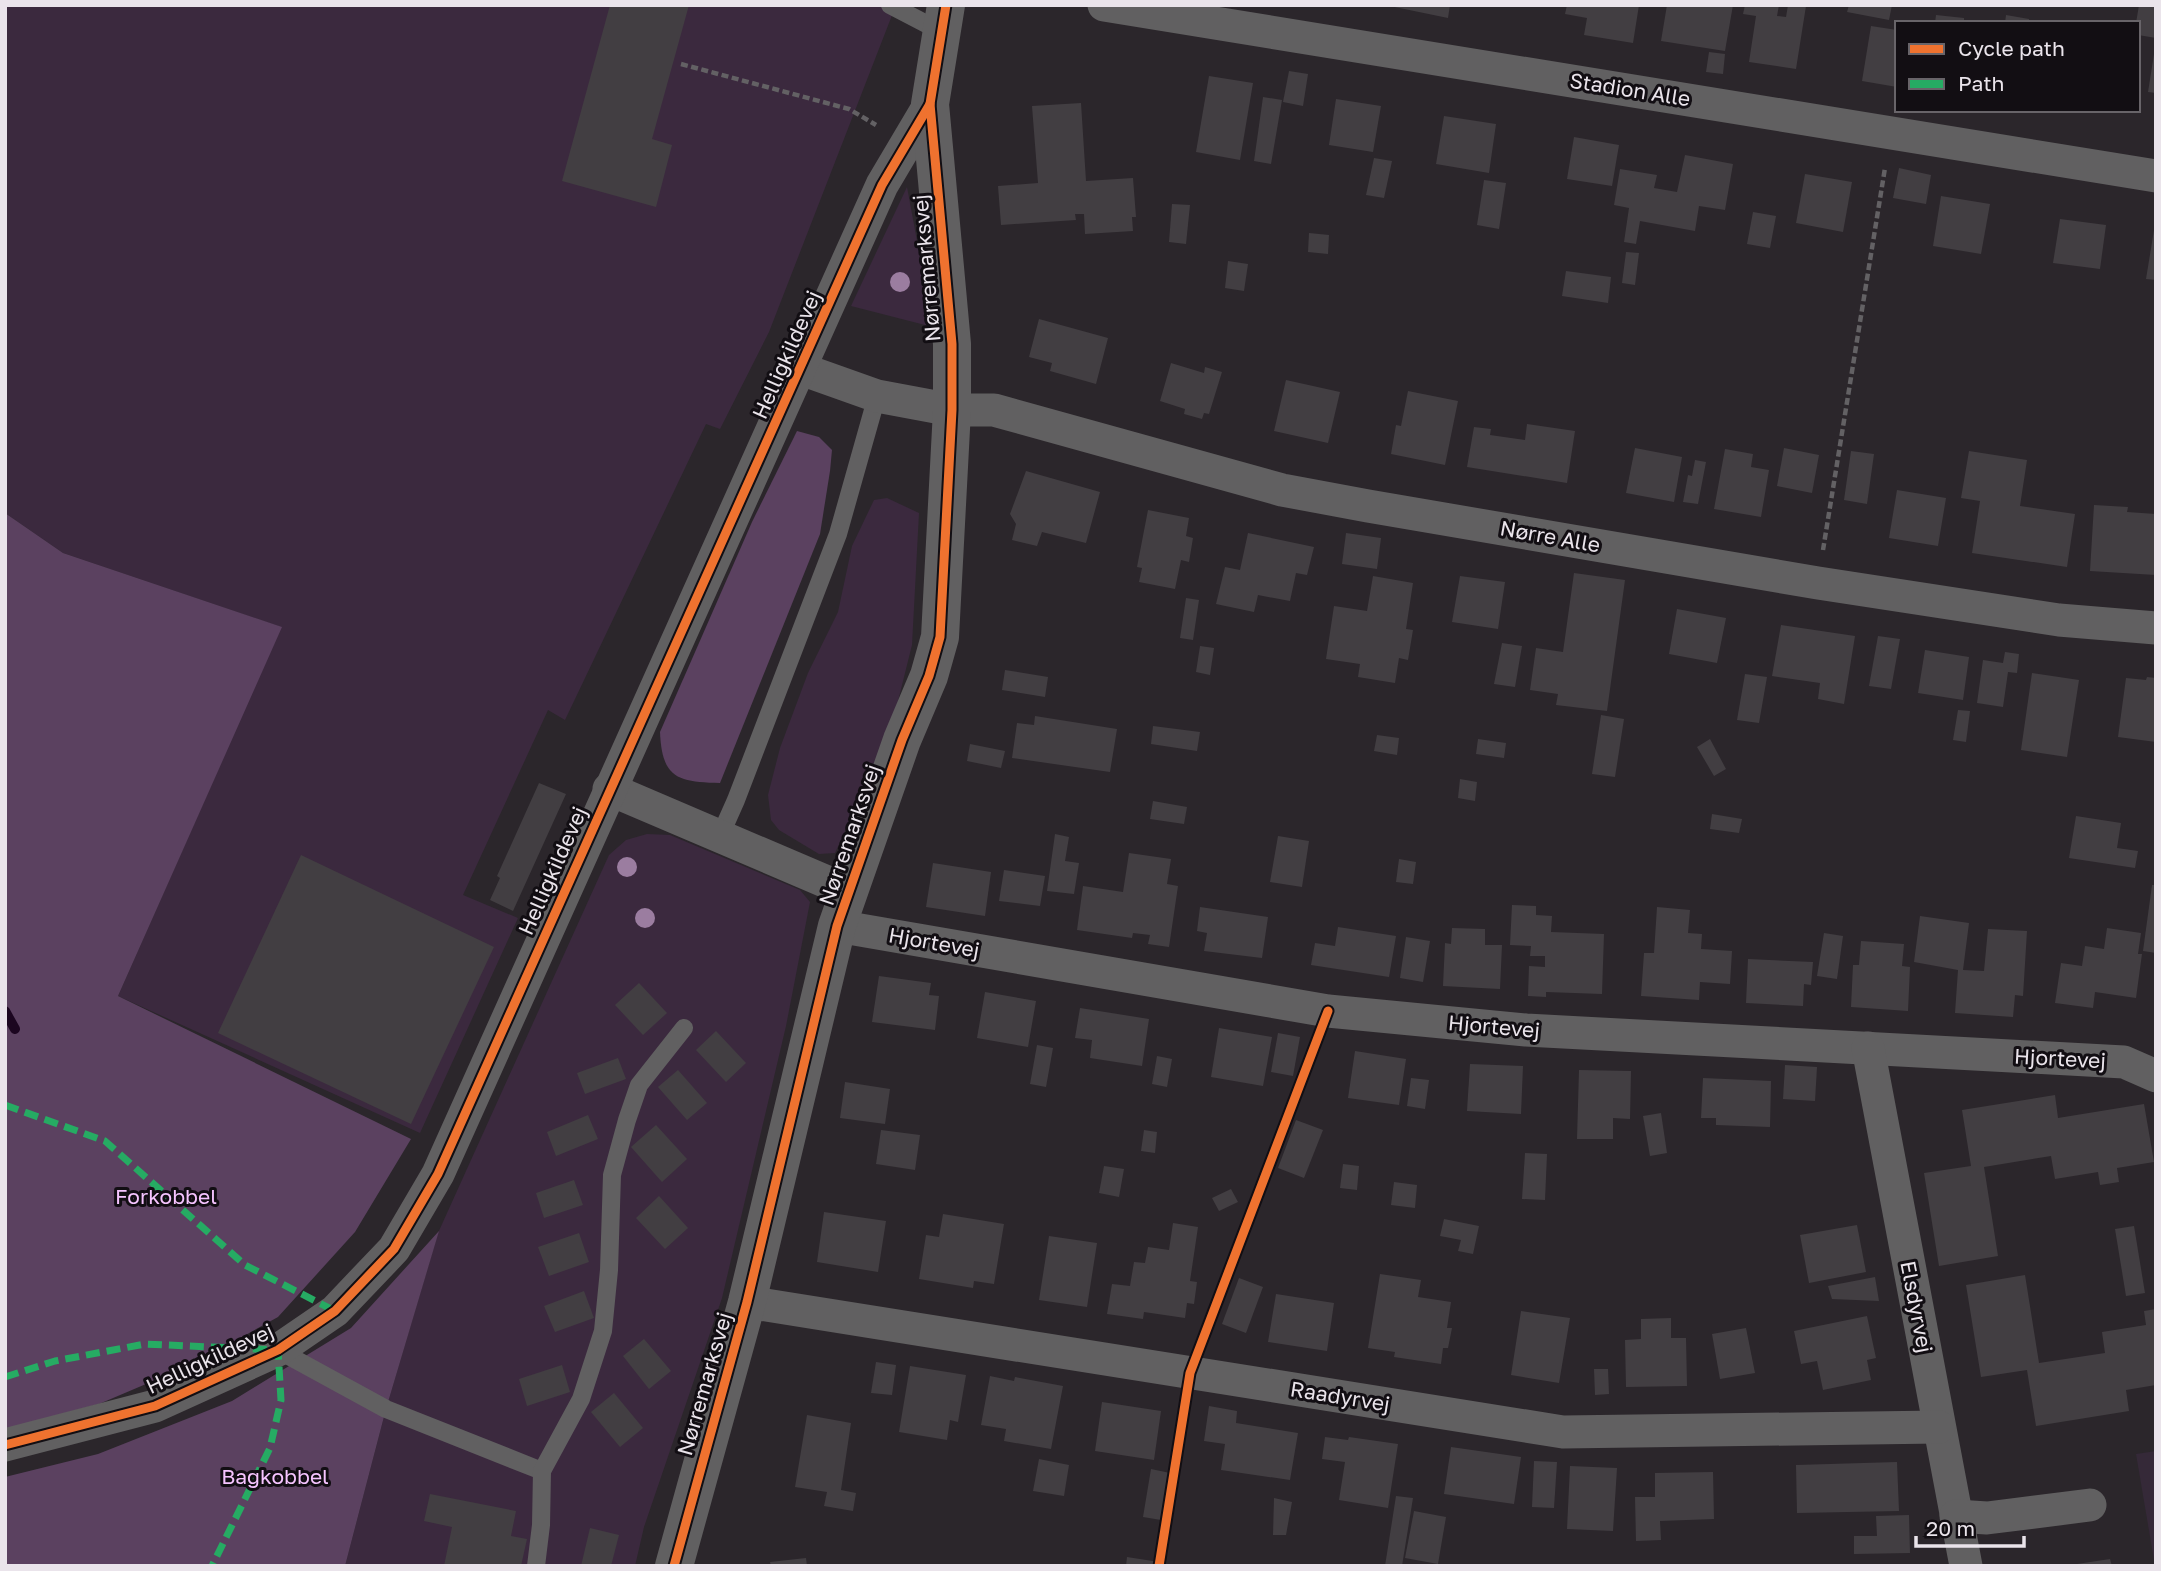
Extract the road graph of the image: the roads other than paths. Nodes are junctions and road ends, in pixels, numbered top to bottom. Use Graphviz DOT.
graph roads {
  1 [pos="890,5"];
  2 [pos="1104,5"];
  3 [pos="943,18"];
  4 [pos="930,104"];
  5 [pos="2156,176"];
  6 [pos="801,369"];
  7 [pos="877,396"];
  8 [pos="951,410"];
  9 [pos="2156,628"];
  10 [pos="609,789"];
  11 [pos="720,836"];
  12 [pos="843,908"];
  13 [pos="684,1028"];
  14 [pos="1868,1048"];
  15 [pos="2156,1076"];
  16 [pos="747,1302"];
  17 [pos="278,1350"];
  18 [pos="1939,1427"];
  19 [pos="5,1445"];
  20 [pos="542,1471"];
  21 [pos="2090,1504"];
  22 [pos="1956,1516"];
  23 [pos="536,1566"];
  24 [pos="674,1566"];
  25 [pos="1966,1566"];
  1 -- 3 [label="lane"];
  2 -- 5 [label="street, Stadion Alle"];
  3 -- 4 [label="street, Nørremarksvej"];
  4 -- 6 [label="street, Helligkildevej"];
  4 -- 8 [label="street, Nørremarksvej"];
  6 -- 7 [label="street, Helligkildevej"];
  6 -- 10 [label="street, Helligkildevej"];
  7 -- 8 [label="street, Helligkildevej"];
  7 -- 11 [label="lane"];
  8 -- 9 [label="street, Nørre Alle"];
  8 -- 12 [label="street, Nørremarksvej"];
  10 -- 11 [label="street, Helligkildevej"];
  10 -- 17 [label="street, Helligkildevej"];
  11 -- 12 [label="street, Helligkildevej"];
  12 -- 14 [label="street, Hjortevej"];
  12 -- 16 [label="street, Nørremarksvej"];
  13 -- 20 [label="lane"];
  14 -- 15 [label="street, Hjortevej"];
  14 -- 18 [label="street, Elsdyrvej"];
  16 -- 18 [label="street, Raadyrvej"];
  16 -- 24 [label="street, Nørremarksvej"];
  17 -- 19 [label="street, Helligkildevej"];
  17 -- 20 [label="lane"];
  18 -- 22 [label="street, Elsdyrvej"];
  20 -- 23 [label="lane"];
  21 -- 22 [label="street"];
  22 -- 25 [label="street, Elsdyrvej"];
}
